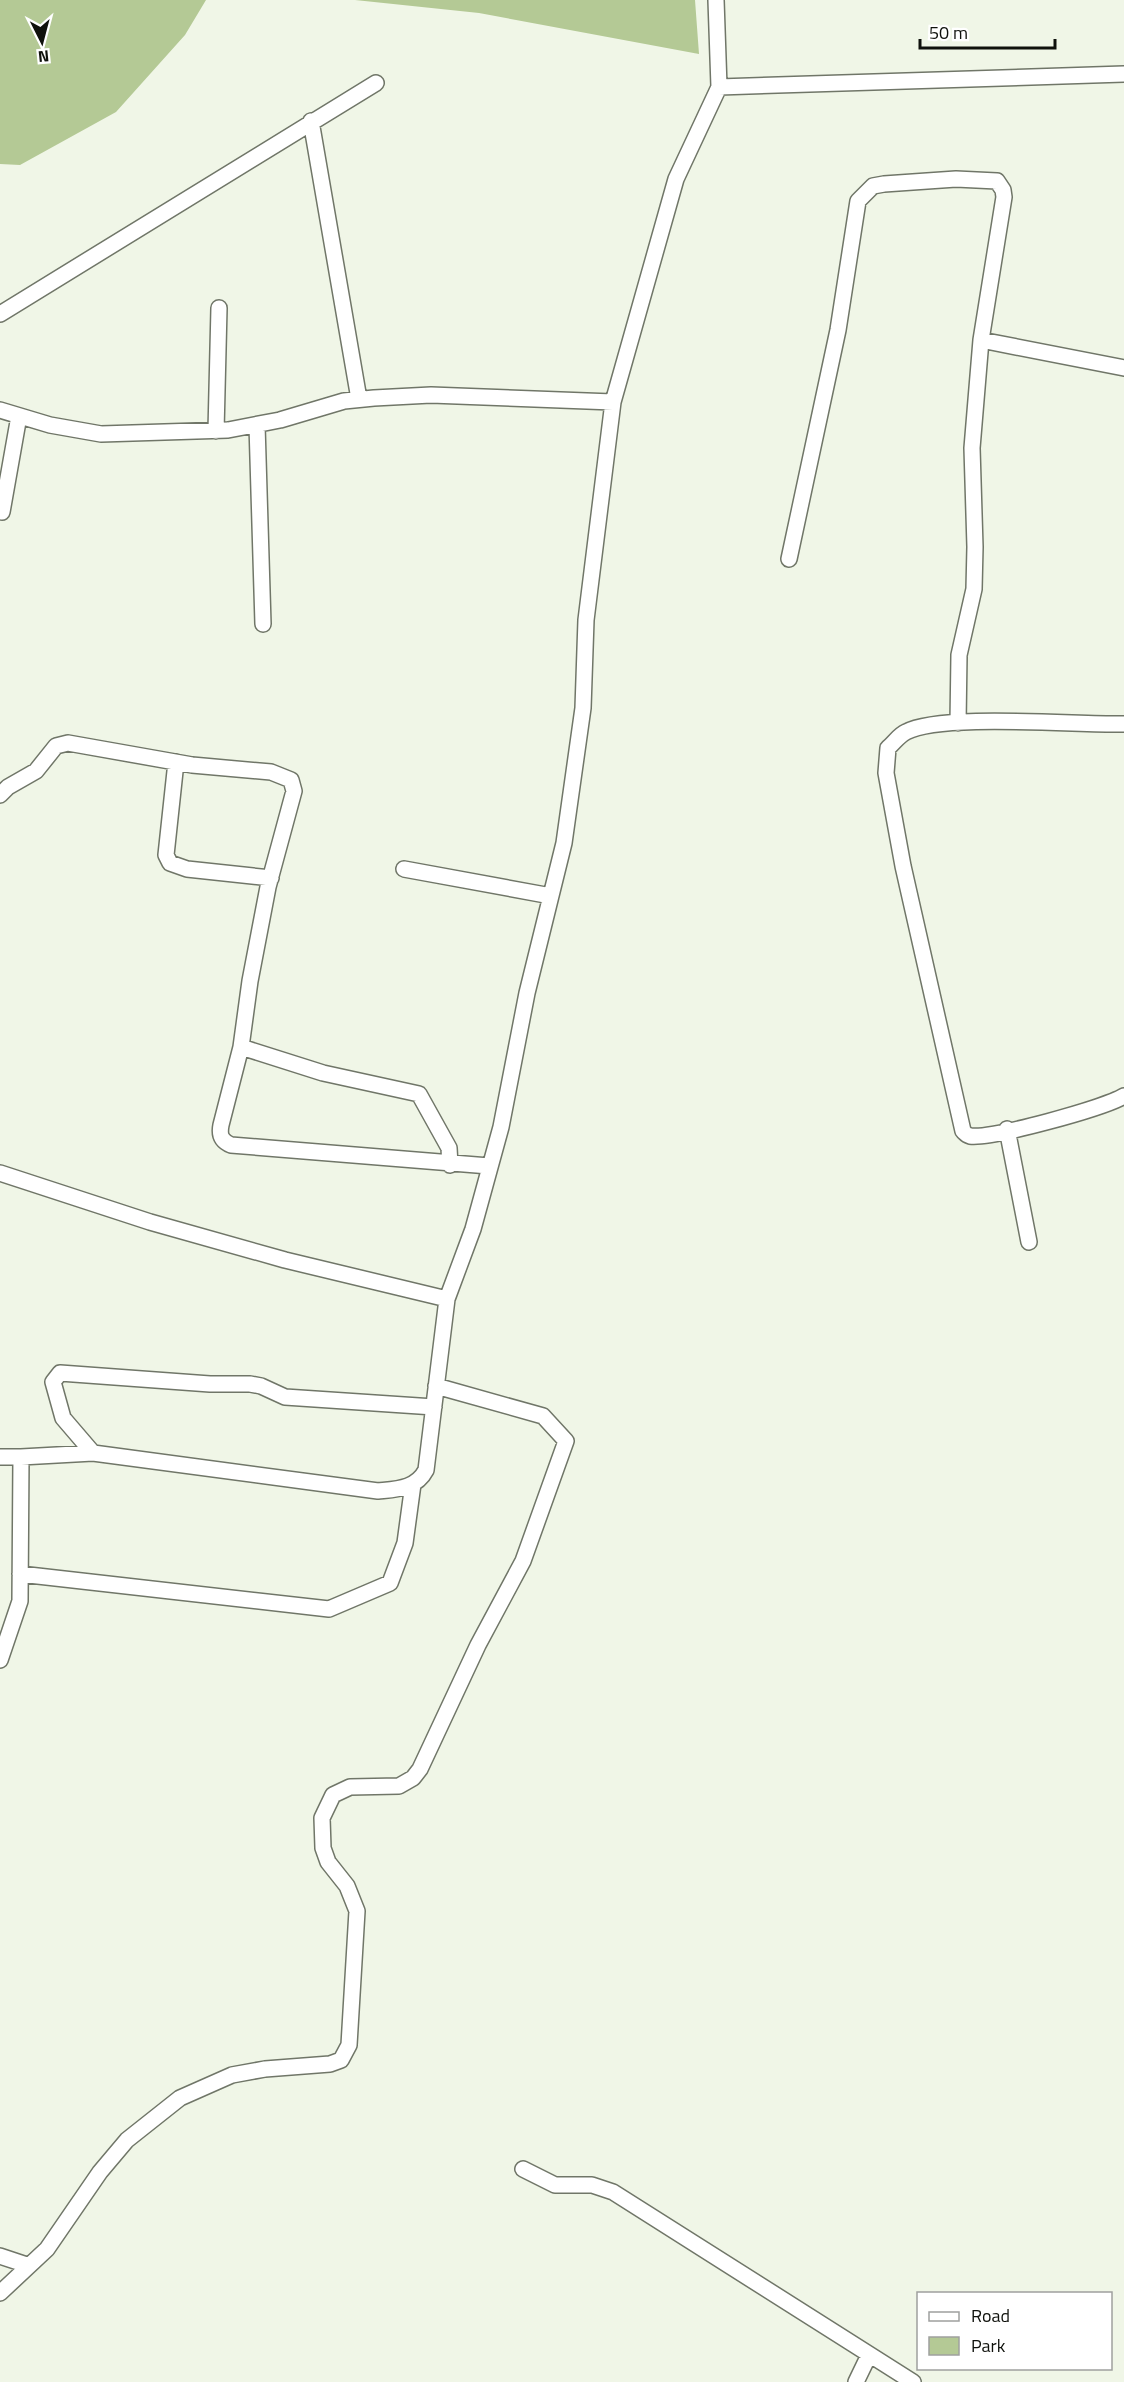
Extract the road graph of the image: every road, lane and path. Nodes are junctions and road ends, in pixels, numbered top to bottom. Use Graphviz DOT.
graph roads {
  1 [pos="716,0"];
  2 [pos="1124,74"];
  3 [pos="375,83"];
  4 [pos="719,87"];
  5 [pos="311,121"];
  6 [pos="219,308"];
  7 [pos="0,314"];
  8 [pos="981,340"];
  9 [pos="1124,368"];
  10 [pos="359,399"];
  11 [pos="613,402"];
  12 [pos="0,410"];
  13 [pos="19,416"];
  14 [pos="257,425"];
  15 [pos="216,430"];
  16 [pos="2,512"];
  17 [pos="789,559"];
  18 [pos="263,624"];
  19 [pos="958,723"];
  20 [pos="1124,724"];
  21 [pos="176,762"];
  22 [pos="1,800"];
  23 [pos="404,870"];
  24 [pos="271,878"];
  25 [pos="551,896"];
  26 [pos="241,1047"];
  27 [pos="1124,1096"];
  28 [pos="1007,1130"];
  29 [pos="450,1165"];
  30 [pos="489,1166"];
  31 [pos="0,1173"];
  32 [pos="1029,1242"];
  33 [pos="447,1299"];
  34 [pos="436,1386"];
  35 [pos="434,1407"];
  36 [pos="93,1453"];
  37 [pos="0,1457"];
  38 [pos="21,1457"];
  39 [pos="413,1485"];
  40 [pos="20,1575"];
  41 [pos="0,1660"];
  42 [pos="523,2169"];
  43 [pos="0,2256"];
  44 [pos="27,2265"];
  45 [pos="0,2293"];
  46 [pos="869,2355"];
  47 [pos="856,2382"];
  48 [pos="913,2382"];
  1 -- 4 [label="street"];
  2 -- 4 [label="street"];
  3 -- 5 [label="street"];
  4 -- 11 [label="street"];
  5 -- 7 [label="street"];
  5 -- 10 [label="street"];
  6 -- 15 [label="street"];
  8 -- 9 [label="street"];
  8 -- 17 [label="street"];
  8 -- 19 [label="street"];
  10 -- 11 [label="street"];
  10 -- 14 [label="street"];
  11 -- 25 [label="street"];
  12 -- 13 [label="street"];
  13 -- 15 [label="street"];
  13 -- 16 [label="street"];
  14 -- 15 [label="street"];
  14 -- 18 [label="street"];
  19 -- 20 [label="street"];
  19 -- 28 [label="street"];
  21 -- 22 [label="street"];
  21 -- 24 [label="street"];
  21 -- 24 [label="street"];
  23 -- 25 [label="street"];
  24 -- 26 [label="street"];
  25 -- 30 [label="street"];
  26 -- 29 [label="street"];
  26 -- 29 [label="street"];
  27 -- 28 [label="street"];
  28 -- 32 [label="street"];
  29 -- 30 [label="street"];
  30 -- 33 [label="street"];
  31 -- 33 [label="street"];
  33 -- 34 [label="street"];
  34 -- 35 [label="street"];
  34 -- 44 [label="street"];
  35 -- 36 [label="street"];
  35 -- 39 [label="street"];
  36 -- 38 [label="street"];
  36 -- 39 [label="street"];
  37 -- 38 [label="street"];
  38 -- 40 [label="street"];
  39 -- 40 [label="street"];
  40 -- 41 [label="street"];
  42 -- 46 [label="street"];
  43 -- 44 [label="street"];
  44 -- 45 [label="street"];
  46 -- 47 [label="street"];
  46 -- 48 [label="street"];
}
